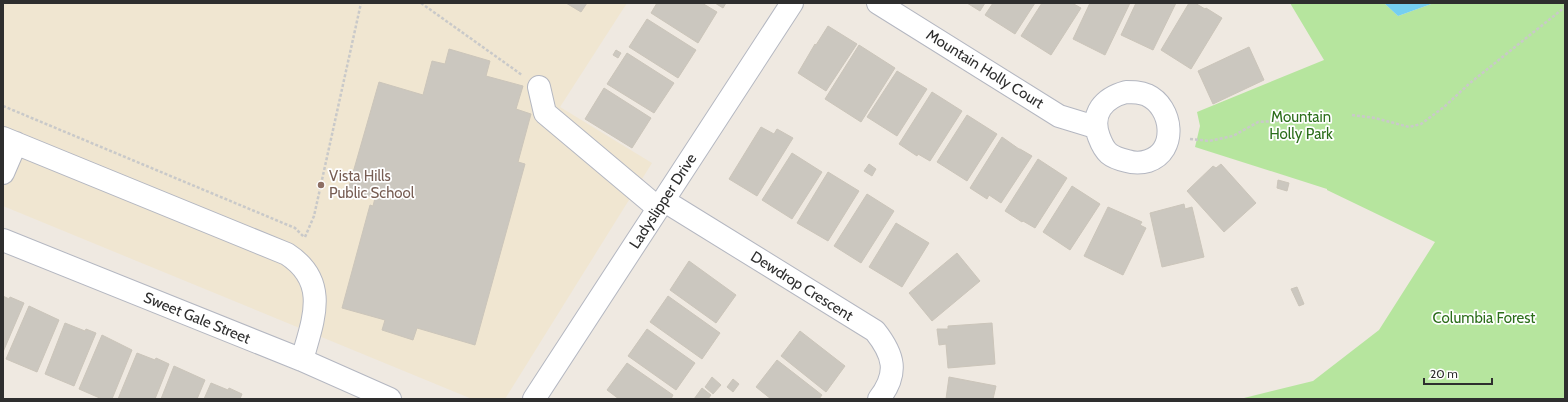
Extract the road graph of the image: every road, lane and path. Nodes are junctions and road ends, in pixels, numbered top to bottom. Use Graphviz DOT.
graph roads {
  1 [pos="361,3"];
  2 [pos="421,3"];
  3 [pos="792,3"];
  4 [pos="878,3"];
  5 [pos="1565,7"];
  6 [pos="539,87"];
  7 [pos="1352,115"];
  8 [pos="1285,116"];
  9 [pos="1095,127"];
  10 [pos="1169,134"];
  11 [pos="9,141"];
  12 [pos="3,173"];
  13 [pos="661,204"];
  14 [pos="305,237"];
  15 [pos="3,240"];
  16 [pos="302,360"];
  17 [pos="390,399"];
  18 [pos="534,399"];
  19 [pos="879,399"];
  1 -- 14 [label="path"];
  2 -- 6 [label="path"];
  3 -- 13 [label="street, Ladyslipper Drive"];
  4 -- 9 [label="street, Mountain Holly Court"];
  5 -- 7 [label="path"];
  6 -- 13 [label="street, Dewdrop Crescent"];
  8 -- 10 [label="path"];
  9 -- 10 [label="street"];
  9 -- 10 [label="street"];
  11 -- 12 [label="street"];
  11 -- 16 [label="street"];
  13 -- 18 [label="street, Ladyslipper Drive"];
  13 -- 19 [label="street, Dewdrop Crescent"];
  15 -- 16 [label="street, Sweet Gale Street"];
  16 -- 17 [label="street, Sweet Gale Street"];
}
